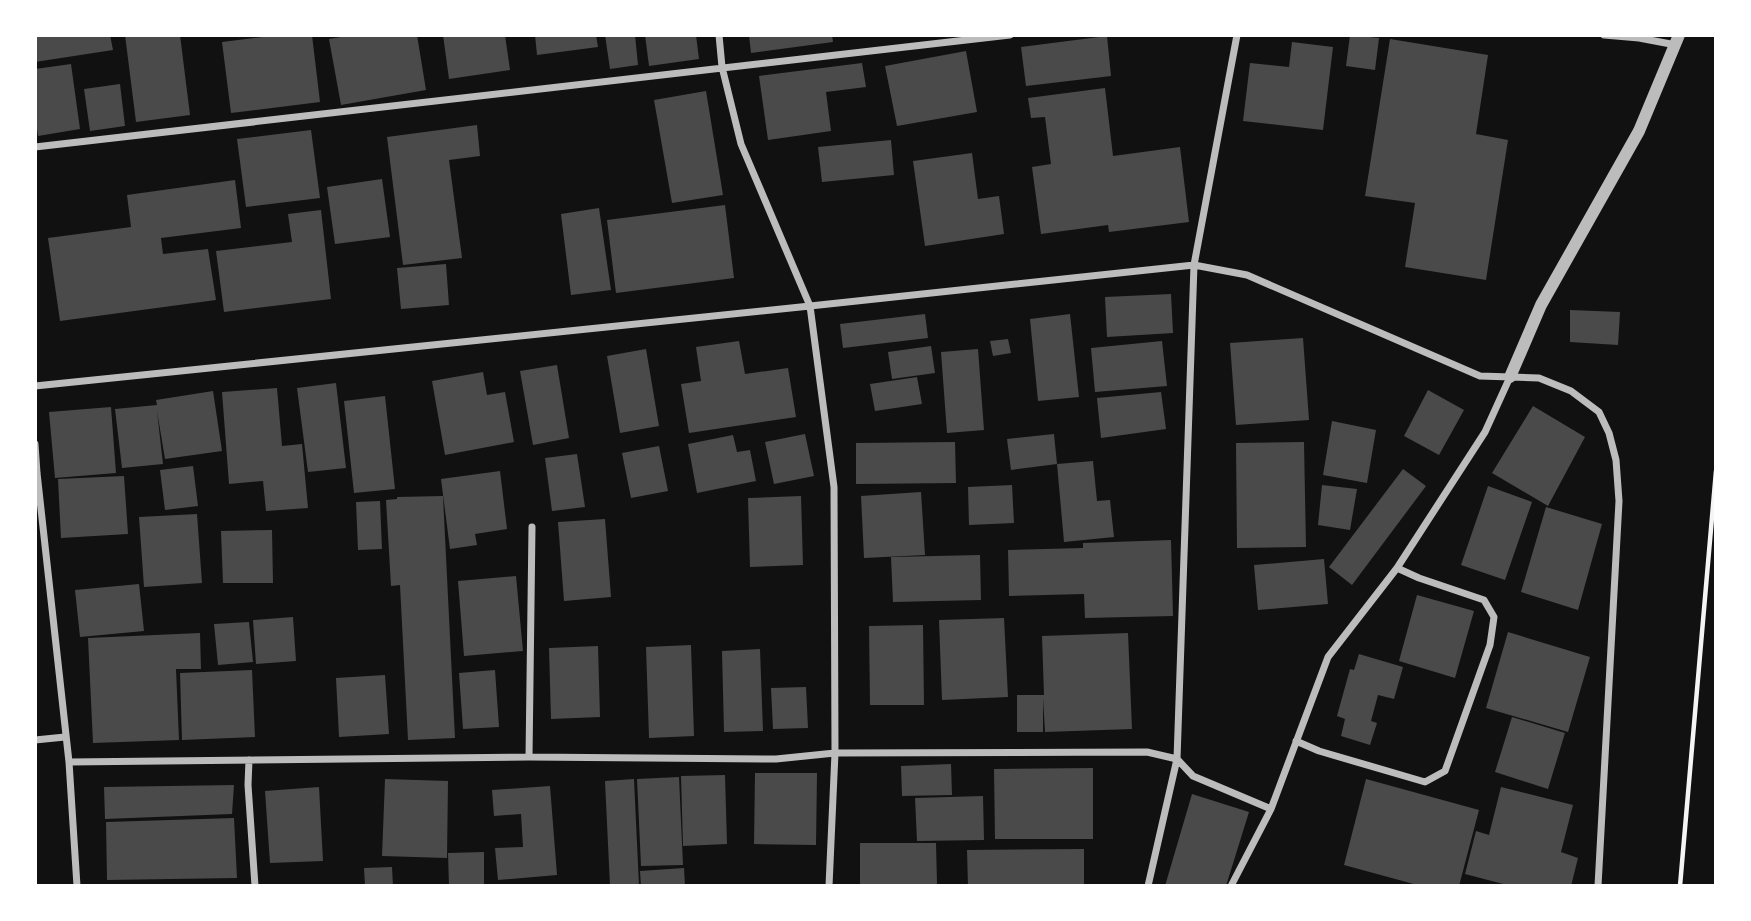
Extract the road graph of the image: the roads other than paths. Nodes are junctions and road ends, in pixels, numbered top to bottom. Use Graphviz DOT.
graph roads {
  1 [pos="719,35"];
  2 [pos="1010,35"];
  3 [pos="1237,35"];
  4 [pos="1604,35"];
  5 [pos="1678,40"];
  6 [pos="722,67"];
  7 [pos="35,147"];
  8 [pos="1194,265"];
  9 [pos="810,306"];
  10 [pos="1510,377"];
  11 [pos="35,386"];
  12 [pos="35,444"];
  13 [pos="36,474"];
  14 [pos="532,527"];
  15 [pos="1397,568"];
  16 [pos="65,737"];
  17 [pos="35,740"];
  18 [pos="1296,741"];
  19 [pos="835,753"];
  20 [pos="529,757"];
  21 [pos="1177,759"];
  22 [pos="249,760"];
  23 [pos="68,762"];
  24 [pos="1271,809"];
  25 [pos="77,886"];
  26 [pos="256,886"];
  27 [pos="829,886"];
  28 [pos="1148,886"];
  29 [pos="1231,886"];
  30 [pos="1598,886"];
  1 -- 6 [label="street"];
  2 -- 6 [label="street"];
  3 -- 8 [label="street"];
  4 -- 5 [label="street"];
  5 -- 10 [label="street"];
  6 -- 7 [label="street"];
  6 -- 9 [label="street"];
  8 -- 9 [label="street"];
  8 -- 10 [label="street"];
  8 -- 21 [label="street"];
  9 -- 11 [label="street"];
  9 -- 19 [label="street"];
  10 -- 15 [label="street"];
  10 -- 30 [label="street"];
  12 -- 13 [label="street"];
  13 -- 16 [label="street"];
  14 -- 20 [label="street"];
  15 -- 18 [label="street"];
  15 -- 18 [label="street"];
  16 -- 17 [label="street"];
  16 -- 23 [label="street"];
  18 -- 24 [label="street"];
  19 -- 20 [label="street"];
  19 -- 21 [label="street"];
  19 -- 27 [label="street"];
  20 -- 22 [label="street"];
  21 -- 24 [label="street"];
  21 -- 28 [label="street"];
  22 -- 23 [label="street"];
  22 -- 26 [label="street"];
  23 -- 25 [label="street"];
  24 -- 29 [label="street"];
}
